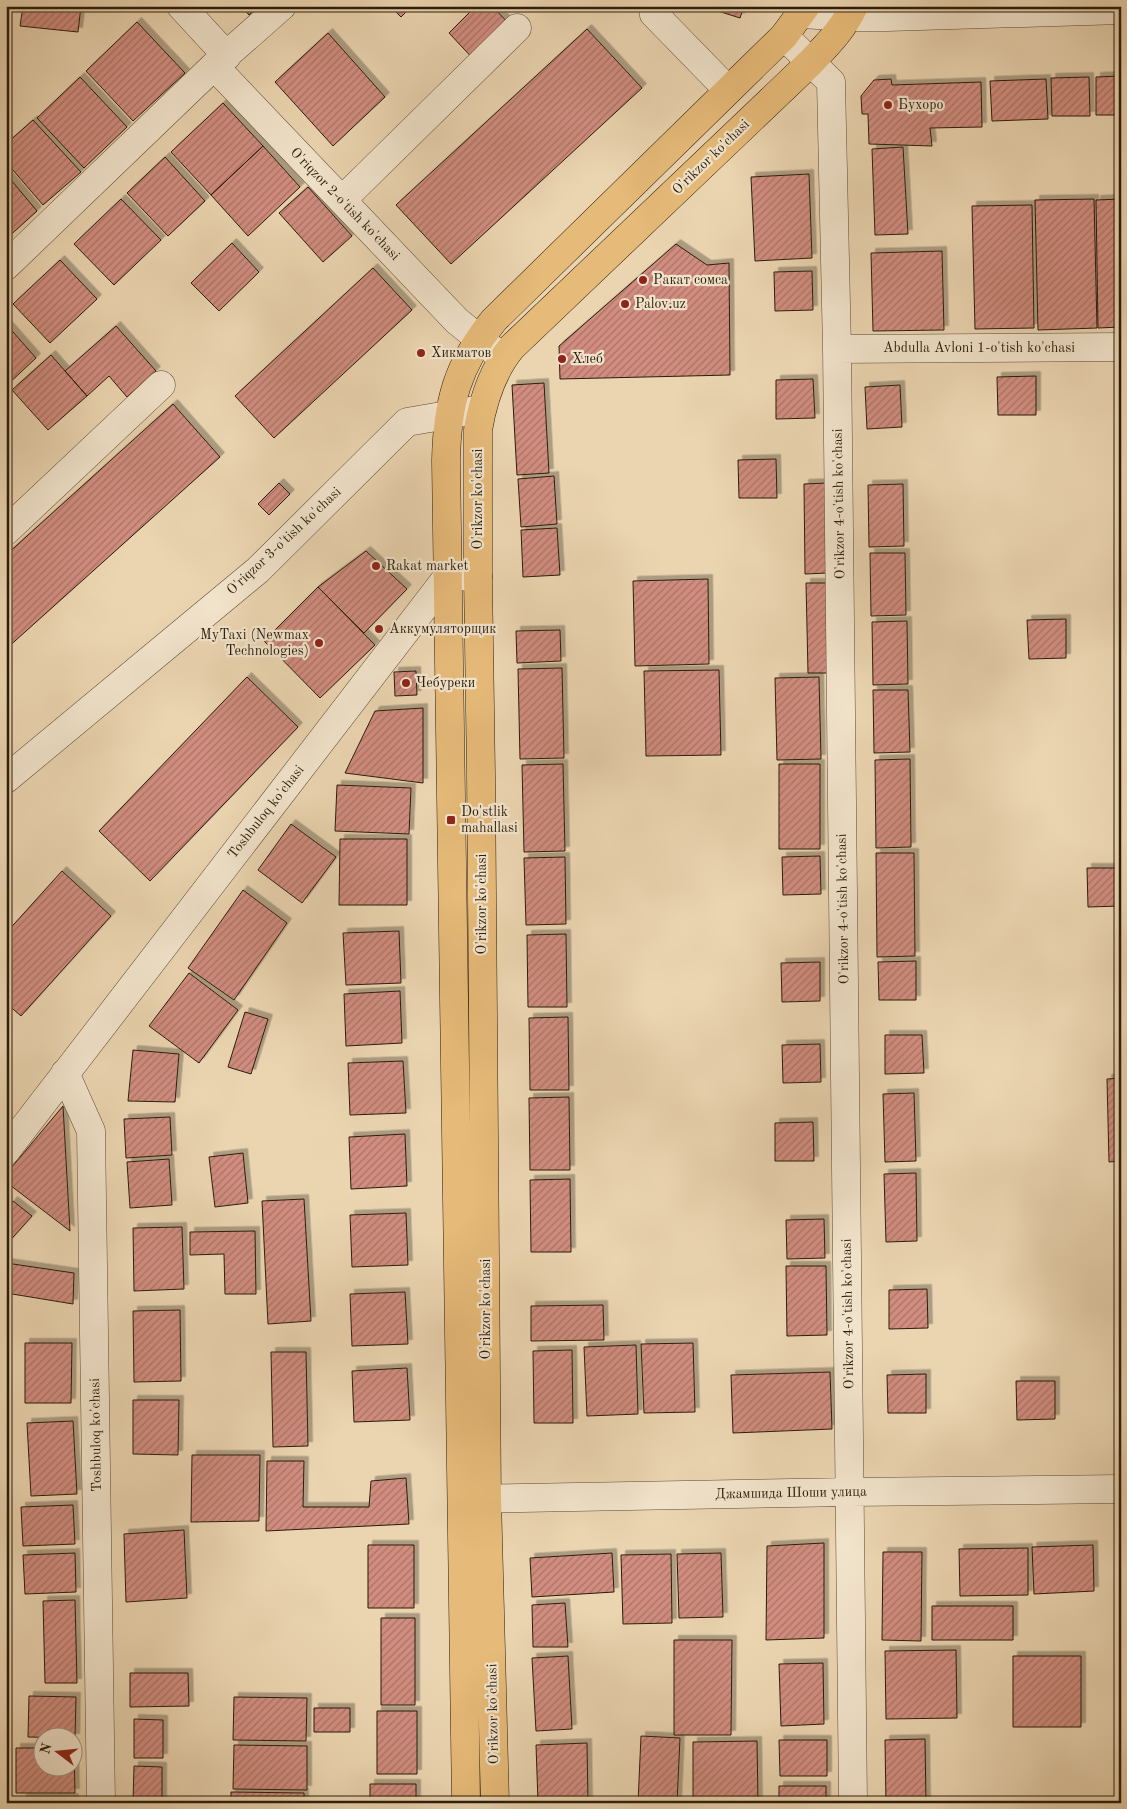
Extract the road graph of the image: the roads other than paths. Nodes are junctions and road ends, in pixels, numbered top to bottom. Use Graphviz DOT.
graph roads {
  1 [pos="181,6"];
  2 [pos="282,6"];
  3 [pos="656,6"];
  4 [pos="804,10"];
  5 [pos="1121,10"];
  6 [pos="852,12"];
  7 [pos="517,28"];
  8 [pos="784,36"];
  9 [pos="220,61"];
  10 [pos="811,62"];
  11 [pos="728,90"];
  12 [pos="342,200"];
  13 [pos="6,266"];
  14 [pos="478,339"];
  15 [pos="1121,347"];
  16 [pos="837,349"];
  17 [pos="503,358"];
  18 [pos="161,385"];
  19 [pos="482,409"];
  20 [pos="449,415"];
  21 [pos="6,531"];
  22 [pos="448,576"];
  23 [pos="478,577"];
  24 [pos="9,772"];
  25 [pos="66,1073"];
  26 [pos="6,1151"];
  27 [pos="1121,1489"];
  28 [pos="850,1492"];
  29 [pos="474,1499"];
  30 [pos="101,1803"];
  31 [pos="466,1803"];
  32 [pos="495,1803"];
  33 [pos="853,1803"];
  1 -- 9 [label="street, O'riqzor 2-o'tish ko'chasi"];
  2 -- 9 [label="street"];
  3 -- 11 [label="street"];
  4 -- 6 [label="street"];
  4 -- 8 [label="main road, O'rikzor ko'chasi"];
  5 -- 6 [label="street"];
  6 -- 10 [label="main road, O'rikzor ko'chasi"];
  7 -- 12 [label="street"];
  8 -- 10 [label="street, O'rikzor 4-o'tish ko'chasi"];
  8 -- 11 [label="main road, O'rikzor ko'chasi"];
  9 -- 12 [label="street, O'riqzor 2-o'tish ko'chasi"];
  9 -- 13 [label="street"];
  10 -- 16 [label="street, O'rikzor 4-o'tish ko'chasi"];
  10 -- 17 [label="main road, O'rikzor ko'chasi"];
  11 -- 14 [label="main road, O'rikzor ko'chasi"];
  12 -- 14 [label="street, O'riqzor 2-o'tish ko'chasi"];
  14 -- 17 [label="street, O'riqzor 2-o'tish ko'chasi"];
  14 -- 20 [label="main road, O'rikzor ko'chasi"];
  15 -- 16 [label="street, Abdulla Avloni 1-o'tish ko'chasi"];
  16 -- 28 [label="street, O'rikzor 4-o'tish ko'chasi"];
  17 -- 19 [label="main road, O'rikzor ko'chasi"];
  18 -- 21 [label="street"];
  19 -- 20 [label="street, O'riqzor 3-o'tish ko'chasi"];
  19 -- 23 [label="main road, O'rikzor ko'chasi"];
  20 -- 22 [label="main road, O'rikzor ko'chasi"];
  20 -- 24 [label="street, O'riqzor 3-o'tish ko'chasi"];
  22 -- 23 [label="street"];
  22 -- 25 [label="street, Toshbuloq ko'chasi"];
  22 -- 29 [label="main road, O'rikzor ko'chasi"];
  23 -- 29 [label="main road, O'rikzor ko'chasi"];
  25 -- 26 [label="street, Toshbuloq ko'chasi"];
  25 -- 30 [label="street, Toshbuloq ko'chasi"];
  27 -- 28 [label="street, Джамшида Шоши улица"];
  28 -- 29 [label="street, Джамшида Шоши улица"];
  28 -- 33 [label="street, O'rikzor 4-o'tish ko'chasi"];
  29 -- 31 [label="main road, O'rikzor ko'chasi"];
  29 -- 32 [label="main road, O'rikzor ko'chasi"];
}
